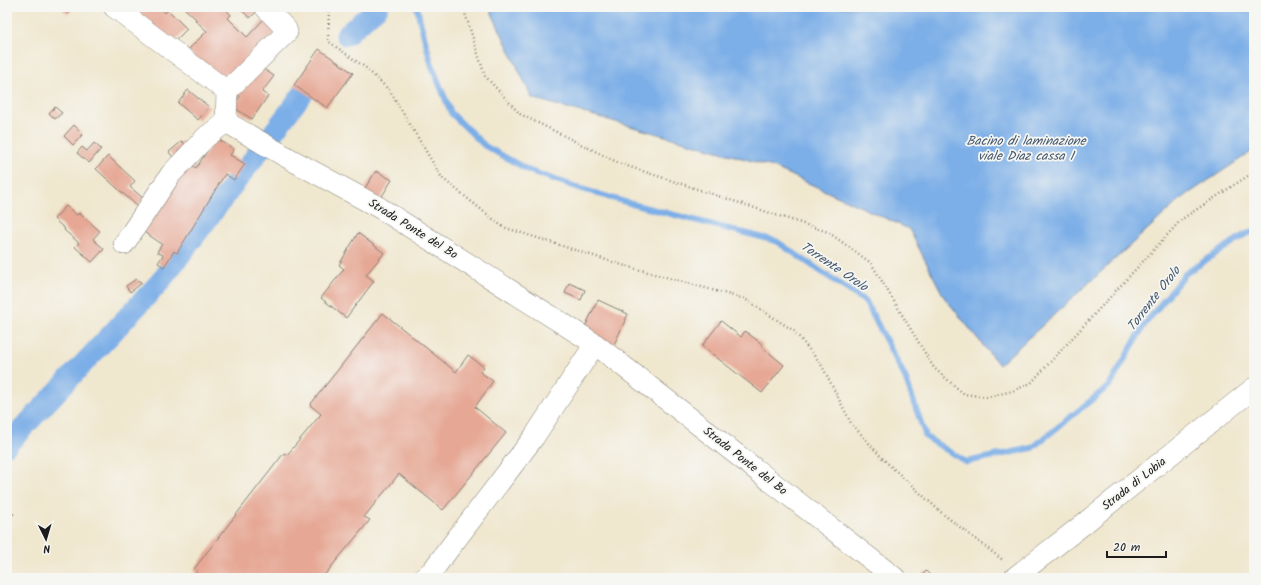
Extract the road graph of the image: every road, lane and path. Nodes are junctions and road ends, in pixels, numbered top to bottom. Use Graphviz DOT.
graph roads {
  1 [pos="114,7"];
  2 [pos="265,7"];
  3 [pos="329,7"];
  4 [pos="463,7"];
  5 [pos="227,91"];
  6 [pos="226,122"];
  7 [pos="1254,172"];
  8 [pos="124,244"];
  9 [pos="595,344"];
  10 [pos="1254,388"];
  11 [pos="7,502"];
  12 [pos="7,524"];
  13 [pos="1017,576"];
  14 [pos="424,578"];
  15 [pos="895,578"];
  1 -- 5 [label="street"];
  2 -- 5 [label="street"];
  3 -- 13 [label="path"];
  4 -- 7 [label="path"];
  5 -- 6 [label="street"];
  6 -- 8 [label="street"];
  6 -- 9 [label="street, Strada Ponte del Bo"];
  9 -- 14 [label="street"];
  9 -- 15 [label="street, Strada Ponte del Bo"];
  10 -- 13 [label="street, Strada di Lobia"];
  11 -- 12 [label="path"];
}
